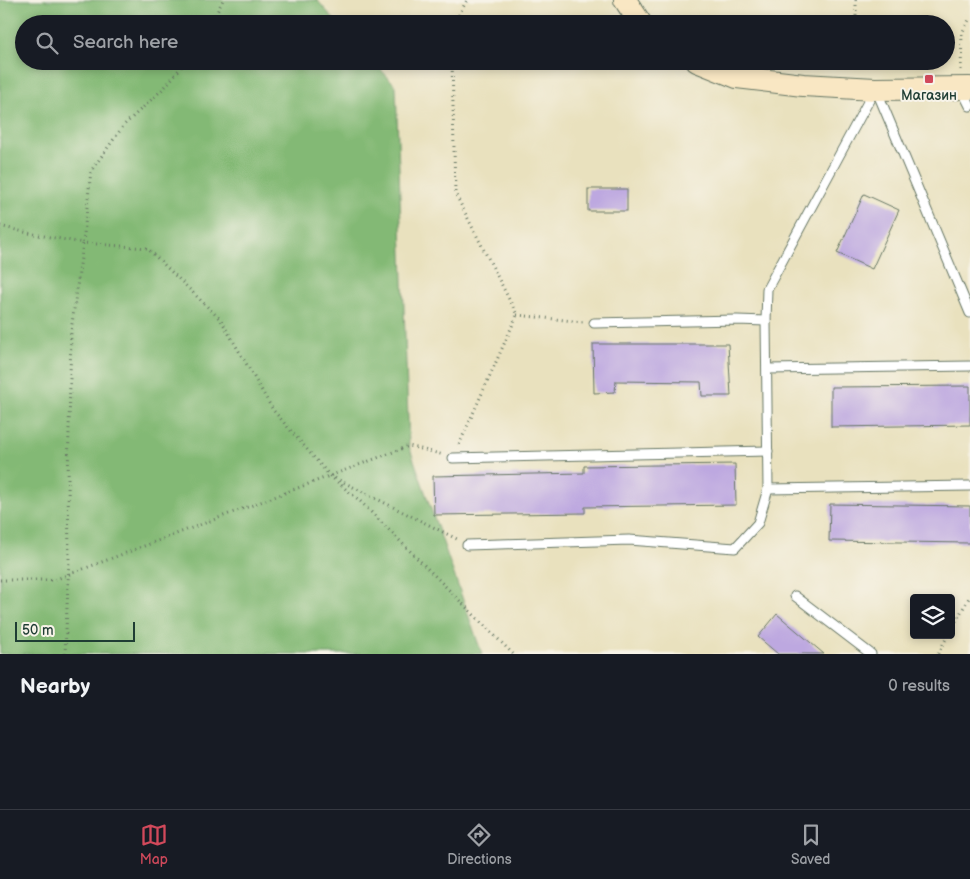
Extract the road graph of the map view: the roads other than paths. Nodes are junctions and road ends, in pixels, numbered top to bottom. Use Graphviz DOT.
graph roads {
  1 [pos="625,0"];
  2 [pos="635,15"];
  3 [pos="720,70"];
  4 [pos="876,89"];
  5 [pos="967,94"];
  6 [pos="970,313"];
  7 [pos="594,322"];
  8 [pos="766,322"];
  9 [pos="970,366"];
  10 [pos="768,369"];
  11 [pos="768,451"];
  12 [pos="453,458"];
  13 [pos="970,486"];
  14 [pos="768,489"];
  15 [pos="467,545"];
  16 [pos="795,596"];
  17 [pos="871,654"];
  1 -- 2 [label="street"];
  3 -- 4 [label="street"];
  4 -- 5 [label="street"];
  4 -- 6 [label="lane"];
  4 -- 8 [label="lane"];
  7 -- 8 [label="lane"];
  8 -- 10 [label="lane"];
  9 -- 10 [label="lane"];
  10 -- 11 [label="lane"];
  11 -- 12 [label="lane"];
  11 -- 14 [label="lane"];
  13 -- 14 [label="lane"];
  14 -- 15 [label="lane"];
  16 -- 17 [label="lane"];
}
